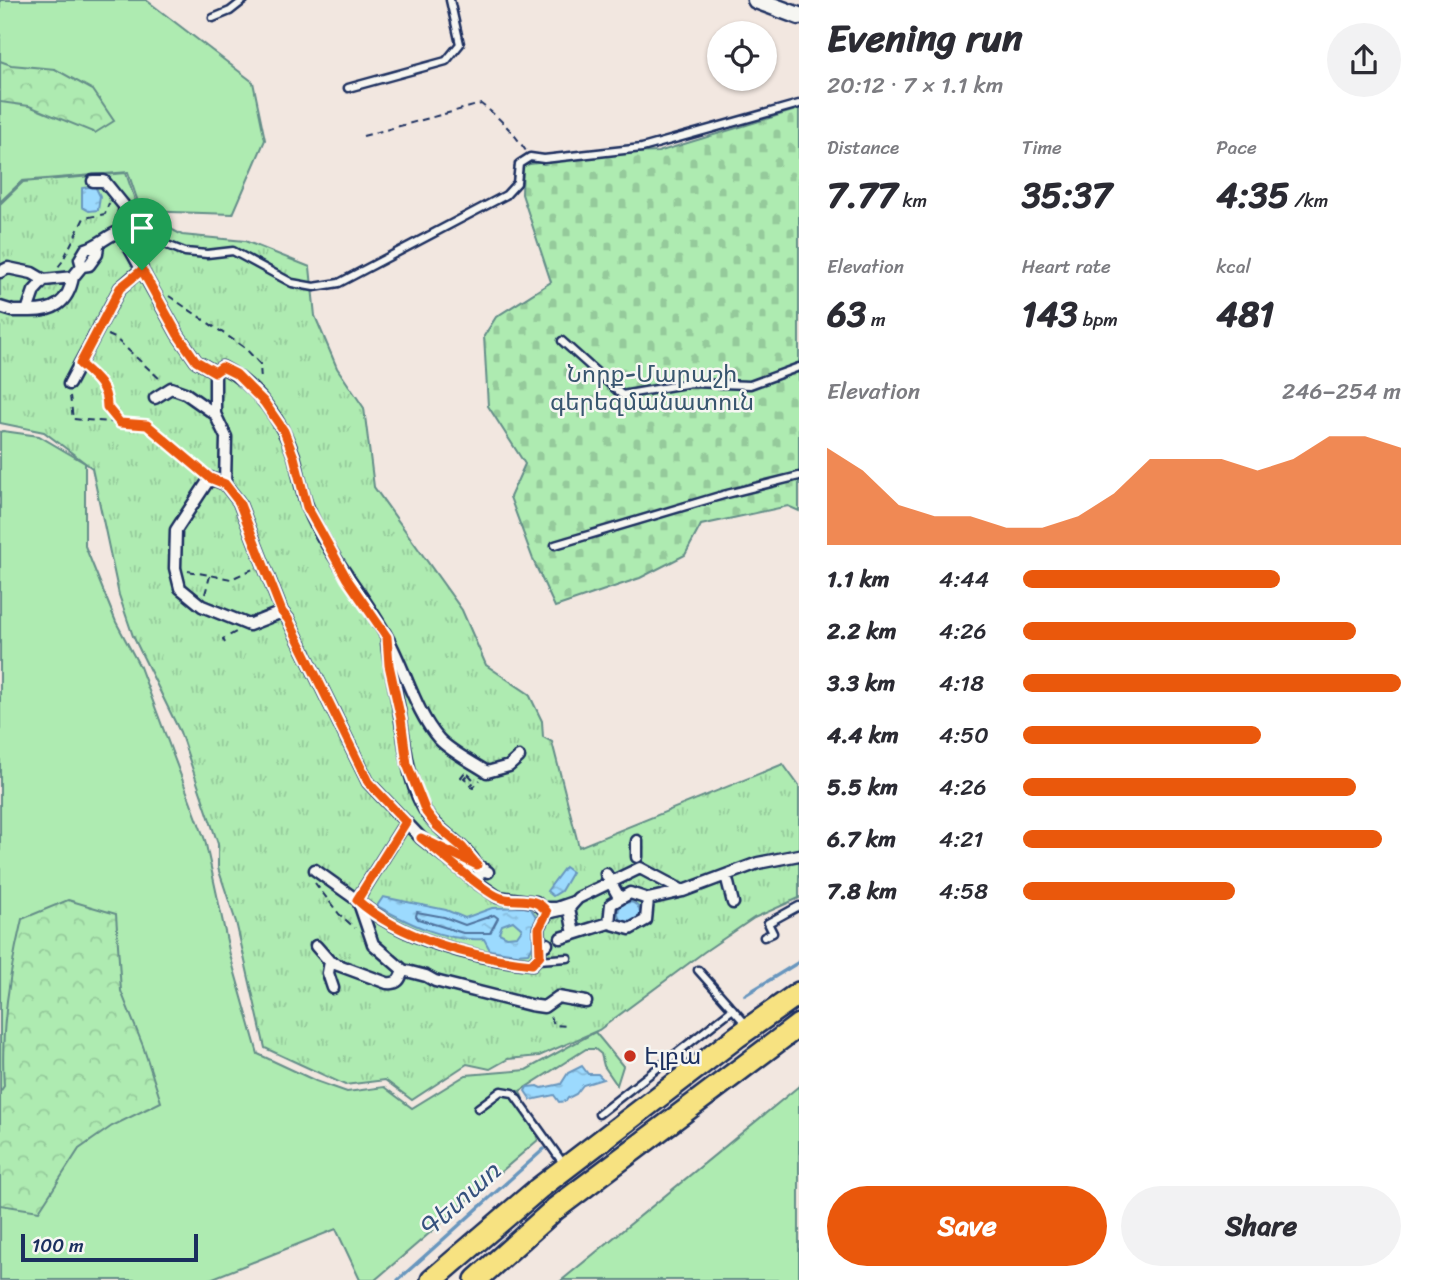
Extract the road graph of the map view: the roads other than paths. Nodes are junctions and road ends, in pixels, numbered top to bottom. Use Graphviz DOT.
graph roads {
  1 [pos="244,0"];
  2 [pos="450,0"];
  3 [pos="756,0"];
  4 [pos="799,16"];
  5 [pos="213,18"];
  6 [pos="348,88"];
  7 [pos="799,104"];
  8 [pos="93,181"];
  9 [pos="120,232"];
  10 [pos="142,270"];
  11 [pos="0,272"];
  12 [pos="72,277"];
  13 [pos="44,280"];
  14 [pos="0,307"];
  15 [pos="27,311"];
  16 [pos="562,341"];
  17 [pos="799,367"];
  18 [pos="215,372"];
  19 [pos="69,384"];
  20 [pos="155,398"];
  21 [pos="215,414"];
  22 [pos="799,476"];
  23 [pos="225,484"];
  24 [pos="555,545"];
  25 [pos="282,612"];
  26 [pos="387,637"];
  27 [pos="519,757"];
  28 [pos="406,822"];
  29 [pos="421,838"];
  30 [pos="637,841"];
  31 [pos="799,855"];
  32 [pos="640,868"];
  33 [pos="315,870"];
  34 [pos="726,875"];
  35 [pos="608,878"];
  36 [pos="683,891"];
  37 [pos="578,898"];
  38 [pos="620,899"];
  39 [pos="648,899"];
  40 [pos="358,901"];
  41 [pos="733,903"];
  42 [pos="799,906"];
  43 [pos="544,909"];
  44 [pos="566,909"];
  45 [pos="609,923"];
  46 [pos="574,934"];
  47 [pos="764,937"];
  48 [pos="561,938"];
  49 [pos="316,947"];
  50 [pos="568,958"];
  51 [pos="537,960"];
  52 [pos="330,962"];
  53 [pos="403,970"];
  54 [pos="698,970"];
  55 [pos="333,988"];
  56 [pos="799,993"];
  57 [pos="586,1002"];
  58 [pos="733,1009"];
  59 [pos="799,1025"];
  60 [pos="750,1028"];
  61 [pos="478,1108"];
  62 [pos="598,1114"];
  63 [pos="566,1167"];
  64 [pos="432,1280"];
  65 [pos="476,1280"];
  1 -- 5 [label="lane"];
  2 -- 6 [label="lane"];
  3 -- 4 [label="street"];
  7 -- 9 [label="lane"];
  8 -- 9 [label="street"];
  9 -- 10 [label="street"];
  9 -- 12 [label="street"];
  10 -- 18 [label="street"];
  10 -- 19 [label="street"];
  11 -- 13 [label="street"];
  12 -- 13 [label="street"];
  12 -- 15 [label="street"];
  13 -- 15 [label="street"];
  14 -- 15 [label="street"];
  16 -- 17 [label="lane"];
  18 -- 21 [label="street"];
  18 -- 26 [label="street"];
  20 -- 21 [label="street"];
  21 -- 23 [label="street"];
  22 -- 24 [label="lane"];
  23 -- 25 [label="street"];
  23 -- 25 [label="street"];
  25 -- 28 [label="street"];
  26 -- 27 [label="street"];
  26 -- 29 [label="street"];
  28 -- 29 [label="street"];
  28 -- 40 [label="street"];
  29 -- 43 [label="street"];
  30 -- 32 [label="street"];
  31 -- 34 [label="street"];
  32 -- 35 [label="street"];
  32 -- 36 [label="street"];
  33 -- 40 [label="street"];
  34 -- 36 [label="street"];
  34 -- 41 [label="street"];
  35 -- 37 [label="street"];
  35 -- 38 [label="street"];
  36 -- 39 [label="street"];
  37 -- 43 [label="lane"];
  37 -- 44 [label="street"];
  38 -- 39 [label="street"];
  38 -- 45 [label="street"];
  39 -- 45 [label="street"];
  40 -- 51 [label="street"];
  40 -- 53 [label="street"];
  42 -- 47 [label="lane"];
  43 -- 44 [label="street"];
  43 -- 51 [label="street"];
  44 -- 46 [label="street"];
  45 -- 46 [label="street"];
  46 -- 48 [label="street"];
  49 -- 52 [label="street"];
  50 -- 51 [label="lane"];
  52 -- 53 [label="street"];
  52 -- 55 [label="street"];
  53 -- 57 [label="street"];
  54 -- 58 [label="lane"];
  56 -- 60 [label="highway"];
  58 -- 60 [label="lane"];
  58 -- 62 [label="lane"];
  59 -- 65 [label="highway"];
  60 -- 63 [label="highway"];
  61 -- 63 [label="lane"];
  63 -- 64 [label="highway"];
}
